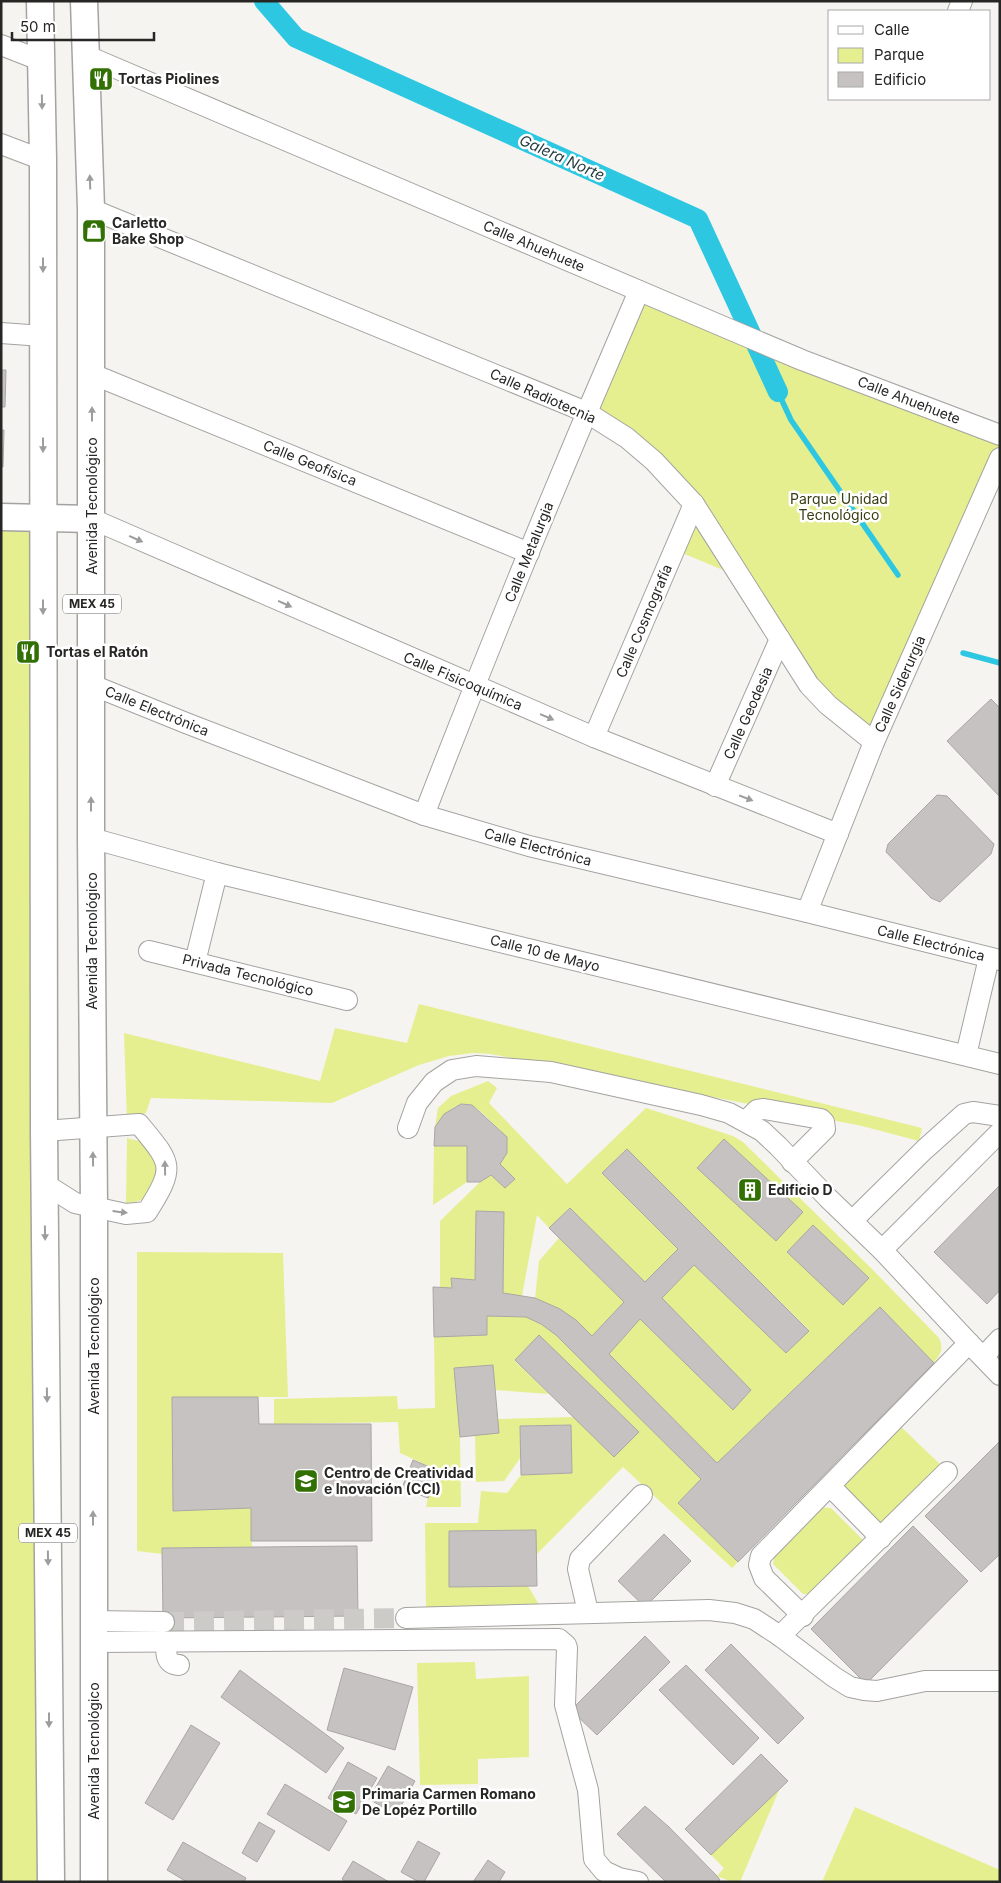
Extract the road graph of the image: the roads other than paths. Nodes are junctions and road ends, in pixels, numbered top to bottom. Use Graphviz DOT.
graph roads {
  1 [pos="40,1"];
  2 [pos="84,1"];
  3 [pos="1,44"];
  4 [pos="85,55"];
  5 [pos="42,61"];
  6 [pos="1,144"];
  7 [pos="43,160"];
  8 [pos="91,209"];
  9 [pos="639,291"];
  10 [pos="1,333"];
  11 [pos="43,336"];
  12 [pos="92,374"];
  13 [pos="586,412"];
  14 [pos="993,432"];
  15 [pos="1000,458"];
  16 [pos="694,504"];
  17 [pos="1,517"];
  18 [pos="42,518"];
  19 [pos="92,519"];
  20 [pos="529,552"];
  21 [pos="780,640"];
  22 [pos="92,684"];
  23 [pos="474,686"];
  24 [pos="594,737"];
  25 [pos="874,742"];
  26 [pos="715,786"];
  27 [pos="424,815"];
  28 [pos="838,834"];
  29 [pos="91,838"];
  30 [pos="217,874"];
  31 [pos="807,912"];
  32 [pos="149,951"];
  33 [pos="994,959"];
  34 [pos="195,962"];
  35 [pos="347,1000"];
  36 [pos="966,1055"];
  37 [pos="1000,1064"];
  38 [pos="999,1117"];
  39 [pos="746,1121"];
  40 [pos="93,1128"];
  41 [pos="408,1128"];
  42 [pos="44,1131"];
  43 [pos="792,1162"];
  44 [pos="45,1184"];
  45 [pos="94,1208"];
  46 [pos="852,1221"];
  47 [pos="882,1250"];
  48 [pos="1000,1339"];
  49 [pos="969,1343"];
  50 [pos="983,1357"];
  51 [pos="1000,1375"];
  52 [pos="947,1472"];
  53 [pos="830,1486"];
  54 [pos="642,1495"];
  55 [pos="881,1538"];
  56 [pos="588,1612"];
  57 [pos="803,1616"];
  58 [pos="406,1618"];
  59 [pos="93,1632"];
  60 [pos="165,1632"];
  61 [pos="780,1636"];
  62 [pos="179,1665"];
  63 [pos="1000,1681"];
  64 [pos="51,1882"];
  65 [pos="94,1882"];
  66 [pos="638,1882"];
  1 -- 5 [label="main road, MEX 45"];
  2 -- 4 [label="main road, Avenida Tecnológico / MEX 45"];
  3 -- 5 [label="street"];
  8 -- 4 [label="main road, Avenida Tecnológico / MEX 45, one-way"];
  4 -- 9 [label="street, Calle Ahuehuete"];
  5 -- 7 [label="main road, MEX 45, one-way"];
  6 -- 7 [label="street"];
  7 -- 11 [label="main road, MEX 45, one-way"];
  8 -- 12 [label="main road, Avenida Tecnológico / MEX 45"];
  8 -- 13 [label="street, Calle Radiotecnia"];
  9 -- 13 [label="street, Calle Metalurgia"];
  9 -- 14 [label="street, Calle Ahuehuete"];
  10 -- 11 [label="street"];
  11 -- 18 [label="main road, MEX 45, one-way"];
  19 -- 12 [label="main road, Avenida Tecnológico / MEX 45, one-way"];
  12 -- 20 [label="street, Calle Geofísica"];
  13 -- 16 [label="street, Calle Radiotecnia"];
  13 -- 20 [label="street, Calle Metalurgia"];
  15 -- 25 [label="street, Calle Siderurgia"];
  16 -- 21 [label="street, Calle Radiotecnia"];
  16 -- 24 [label="street, Calle Cosmografía"];
  17 -- 18 [label="main road"];
  18 -- 19 [label="main road"];
  18 -- 42 [label="main road, MEX 45, one-way"];
  19 -- 22 [label="main road, Avenida Tecnológico / MEX 45"];
  19 -- 23 [label="street, Calle Fisicoquímica, one-way"];
  20 -- 23 [label="street, Calle Metalurgia"];
  21 -- 25 [label="street, Calle Radiotecnia"];
  21 -- 26 [label="street, Calle Geodesia"];
  22 -- 27 [label="street, Calle Electrónica"];
  29 -- 22 [label="main road, Avenida Tecnológico / MEX 45, one-way"];
  23 -- 24 [label="street, Calle Fisicoquímica, one-way"];
  23 -- 27 [label="street, Calle Metalurgia"];
  24 -- 26 [label="street, Calle Fisicoquímica"];
  25 -- 28 [label="street, Calle Siderurgia"];
  26 -- 28 [label="street, Calle Fisicoquímica, one-way"];
  27 -- 31 [label="street, Calle Electrónica"];
  28 -- 31 [label="street, Calle Siderurgia"];
  29 -- 30 [label="street, Calle 10 de Mayo"];
  29 -- 40 [label="main road, Avenida Tecnológico / MEX 45"];
  30 -- 34 [label="street"];
  30 -- 36 [label="street, Calle 10 de Mayo"];
  31 -- 33 [label="street, Calle Electrónica"];
  32 -- 34 [label="street, Privada Tecnológico"];
  33 -- 36 [label="street"];
  34 -- 35 [label="street, Privada Tecnológico"];
  36 -- 37 [label="street, Calle 10 de Mayo"];
  38 -- 46 [label="street"];
  38 -- 47 [label="street"];
  39 -- 41 [label="street"];
  39 -- 43 [label="street"];
  39 -- 43 [label="street"];
  40 -- 42 [label="street"];
  45 -- 40 [label="main road, Avenida Tecnológico / MEX 45, one-way"];
  45 -- 40 [label="street, one-way"];
  42 -- 44 [label="main road, MEX 45"];
  43 -- 46 [label="street"];
  44 -- 45 [label="street"];
  44 -- 64 [label="main road, MEX 45, one-way"];
  59 -- 45 [label="main road, Avenida Tecnológico / MEX 45, one-way"];
  46 -- 47 [label="street"];
  47 -- 49 [label="street"];
  48 -- 50 [label="street"];
  49 -- 50 [label="street"];
  49 -- 53 [label="street"];
  50 -- 51 [label="street"];
  52 -- 55 [label="street"];
  53 -- 55 [label="street"];
  53 -- 57 [label="street"];
  54 -- 56 [label="street"];
  55 -- 57 [label="street"];
  56 -- 58 [label="street"];
  56 -- 61 [label="street"];
  57 -- 61 [label="street"];
  59 -- 60 [label="street"];
  59 -- 65 [label="main road, Avenida Tecnológico / MEX 45"];
  60 -- 62 [label="street"];
  60 -- 66 [label="street"];
  61 -- 63 [label="street"];
}
